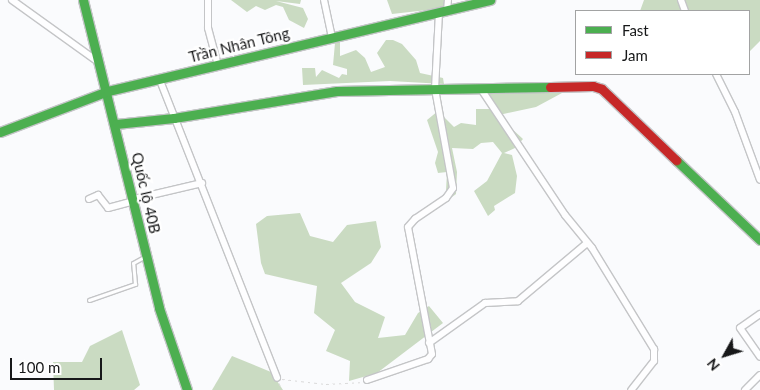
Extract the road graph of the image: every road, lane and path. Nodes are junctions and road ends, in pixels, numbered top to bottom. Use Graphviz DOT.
graph roads {
  1 [pos="12,0"];
  2 [pos="83,0"];
  3 [pos="208,0"];
  4 [pos="324,0"];
  5 [pos="448,0"];
  6 [pos="490,0"];
  7 [pos="443,12"];
  8 [pos="332,37"];
  9 [pos="100,63"];
  10 [pos="218,66"];
  11 [pos="716,75"];
  12 [pos="159,78"];
  13 [pos="435,89"];
  14 [pos="481,89"];
  15 [pos="108,91"];
  16 [pos="174,118"];
  17 [pos="116,124"];
  18 [pos="0,132"];
  19 [pos="760,180"];
  20 [pos="202,183"];
  21 [pos="89,199"];
  22 [pos="134,200"];
  23 [pos="760,240"];
  24 [pos="587,243"];
  25 [pos="147,256"];
  26 [pos="89,300"];
  27 [pos="760,314"];
  28 [pos="430,343"];
  29 [pos="760,357"];
  30 [pos="760,375"];
  31 [pos="277,378"];
  32 [pos="367,380"];
  33 [pos="187,390"];
  34 [pos="282,390"];
  35 [pos="631,390"];
  36 [pos="745,390"];
  1 -- 9 [label="street"];
  2 -- 9 [label="main road, Quốc lộ 40B"];
  3 -- 10 [label="street"];
  4 -- 8 [label="street"];
  5 -- 7 [label="street"];
  6 -- 7 [label="main road, Trần Nhân Tông"];
  7 -- 8 [label="main road, Trần Nhân Tông"];
  7 -- 13 [label="street"];
  8 -- 10 [label="main road, Trần Nhân Tông"];
  9 -- 15 [label="main road, Quốc lộ 40B"];
  10 -- 12 [label="main road, Trần Nhân Tông"];
  11 -- 19 [label="street"];
  12 -- 15 [label="main road, Trần Nhân Tông"];
  12 -- 16 [label="street"];
  13 -- 14 [label="main road"];
  13 -- 16 [label="main road"];
  13 -- 28 [label="street"];
  14 -- 23 [label="main road"];
  14 -- 24 [label="street"];
  15 -- 17 [label="main road, Quốc lộ 40B"];
  15 -- 18 [label="main road, Trần Nhân Tông"];
  16 -- 17 [label="main road"];
  16 -- 20 [label="street"];
  17 -- 22 [label="main road, Quốc lộ 40B"];
  20 -- 22 [label="street"];
  20 -- 31 [label="street"];
  21 -- 22 [label="street"];
  22 -- 25 [label="main road, Quốc lộ 40B"];
  24 -- 28 [label="street"];
  24 -- 35 [label="street"];
  25 -- 26 [label="lane"];
  25 -- 33 [label="main road, Quốc lộ 40B"];
  27 -- 29 [label="street"];
  28 -- 32 [label="street"];
  30 -- 36 [label="street"];
  31 -- 32 [label="path"];
  31 -- 34 [label="path"];
}
